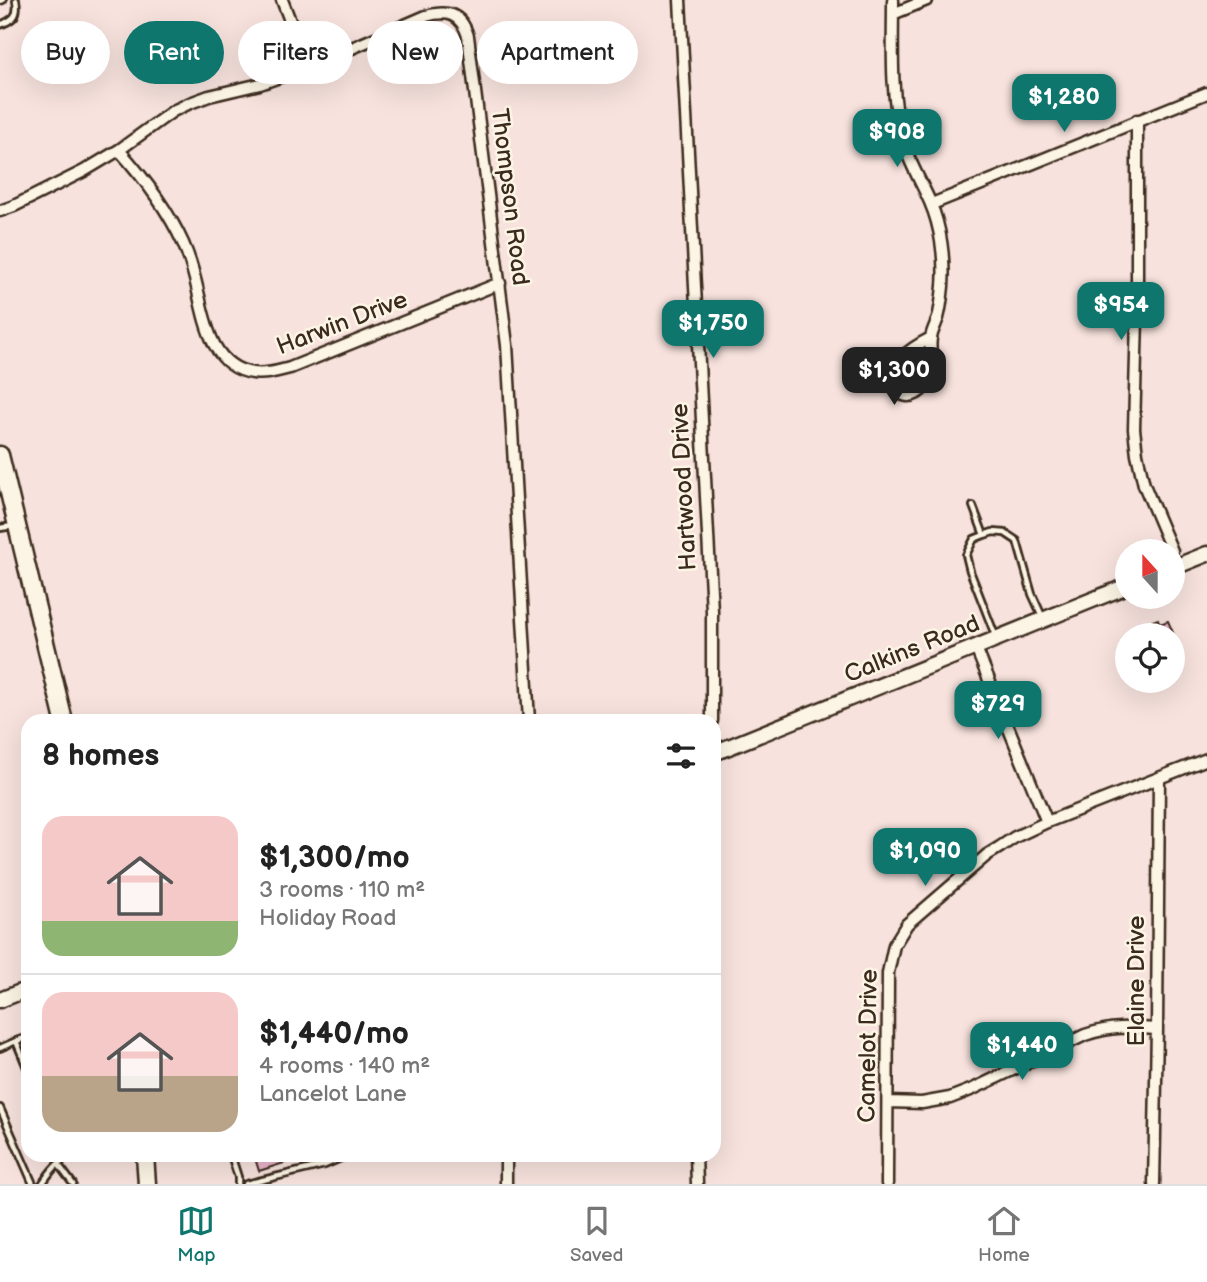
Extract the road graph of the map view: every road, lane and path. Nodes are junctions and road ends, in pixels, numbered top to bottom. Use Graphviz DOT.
graph roads {
  1 [pos="16,0"];
  2 [pos="282,0"];
  3 [pos="680,0"];
  4 [pos="893,0"];
  5 [pos="927,0"];
  6 [pos="893,14"];
  7 [pos="290,21"];
  8 [pos="0,25"];
  9 [pos="353,48"];
  10 [pos="260,84"];
  11 [pos="1207,93"];
  12 [pos="1137,120"];
  13 [pos="119,150"];
  14 [pos="932,204"];
  15 [pos="0,211"];
  16 [pos="499,283"];
  17 [pos="931,338"];
  18 [pos="0,455"];
  19 [pos="973,506"];
  20 [pos="8,527"];
  21 [pos="984,535"];
  22 [pos="1166,539"];
  23 [pos="1207,554"];
  24 [pos="1185,557"];
  25 [pos="1115,591"];
  26 [pos="1044,620"];
  27 [pos="996,640"];
  28 [pos="976,648"];
  29 [pos="62,714"];
  30 [pos="529,714"];
  31 [pos="712,714"];
  32 [pos="721,750"];
  33 [pos="1207,758"];
  34 [pos="1158,778"];
  35 [pos="1047,822"];
  36 [pos="21,992"];
  37 [pos="0,1000"];
  38 [pos="1157,1028"];
  39 [pos="21,1039"];
  40 [pos="16,1041"];
  41 [pos="0,1048"];
  42 [pos="21,1050"];
  43 [pos="888,1102"];
  44 [pos="0,1108"];
  45 [pos="21,1156"];
  46 [pos="23,1162"];
  47 [pos="145,1162"];
  48 [pos="233,1162"];
  49 [pos="332,1162"];
  50 [pos="506,1162"];
  51 [pos="696,1162"];
  52 [pos="58,1164"];
  53 [pos="33,1184"];
  54 [pos="42,1184"];
  55 [pos="73,1184"];
  56 [pos="147,1184"];
  57 [pos="238,1184"];
  58 [pos="246,1184"];
  59 [pos="506,1184"];
  60 [pos="697,1184"];
  61 [pos="887,1184"];
  62 [pos="1154,1184"];
  1 -- 8 [label="lane"];
  2 -- 7 [label="street"];
  3 -- 31 [label="street, Hartwood Drive"];
  4 -- 6 [label="street"];
  5 -- 6 [label="street"];
  6 -- 14 [label="street"];
  9 -- 16 [label="street, Thompson Road"];
  10 -- 13 [label="street, Thompson Road"];
  11 -- 12 [label="street"];
  12 -- 14 [label="street"];
  12 -- 22 [label="street"];
  13 -- 15 [label="street, Thompson Road"];
  13 -- 16 [label="street, Harwin Drive"];
  14 -- 17 [label="street"];
  16 -- 30 [label="street, Thompson Road"];
  17 -- 17 [label="street"];
  18 -- 20 [label="main road"];
  19 -- 21 [label="lane"];
  20 -- 29 [label="main road"];
  21 -- 26 [label="lane"];
  21 -- 27 [label="lane"];
  23 -- 24 [label="main road"];
  25 -- 26 [label="main road, Calkins Road"];
  26 -- 27 [label="main road, Calkins Road"];
  27 -- 28 [label="main road, Calkins Road"];
  28 -- 32 [label="main road, Calkins Road"];
  28 -- 35 [label="street"];
  33 -- 34 [label="street, Camelot Drive"];
  34 -- 35 [label="street, Camelot Drive"];
  34 -- 38 [label="street, Elaine Drive"];
  35 -- 43 [label="street, Camelot Drive"];
  36 -- 37 [label="main road"];
  38 -- 43 [label="street"];
  38 -- 62 [label="street, Elaine Drive"];
  39 -- 40 [label="lane"];
  40 -- 41 [label="lane"];
  40 -- 42 [label="lane"];
  43 -- 61 [label="street, Camelot Drive"];
  44 -- 45 [label="lane"];
  46 -- 53 [label="lane"];
  47 -- 56 [label="main road"];
  48 -- 57 [label="lane"];
  49 -- 58 [label="lane"];
  50 -- 59 [label="street"];
  51 -- 60 [label="street"];
  52 -- 54 [label="lane"];
  52 -- 55 [label="lane"];
}
